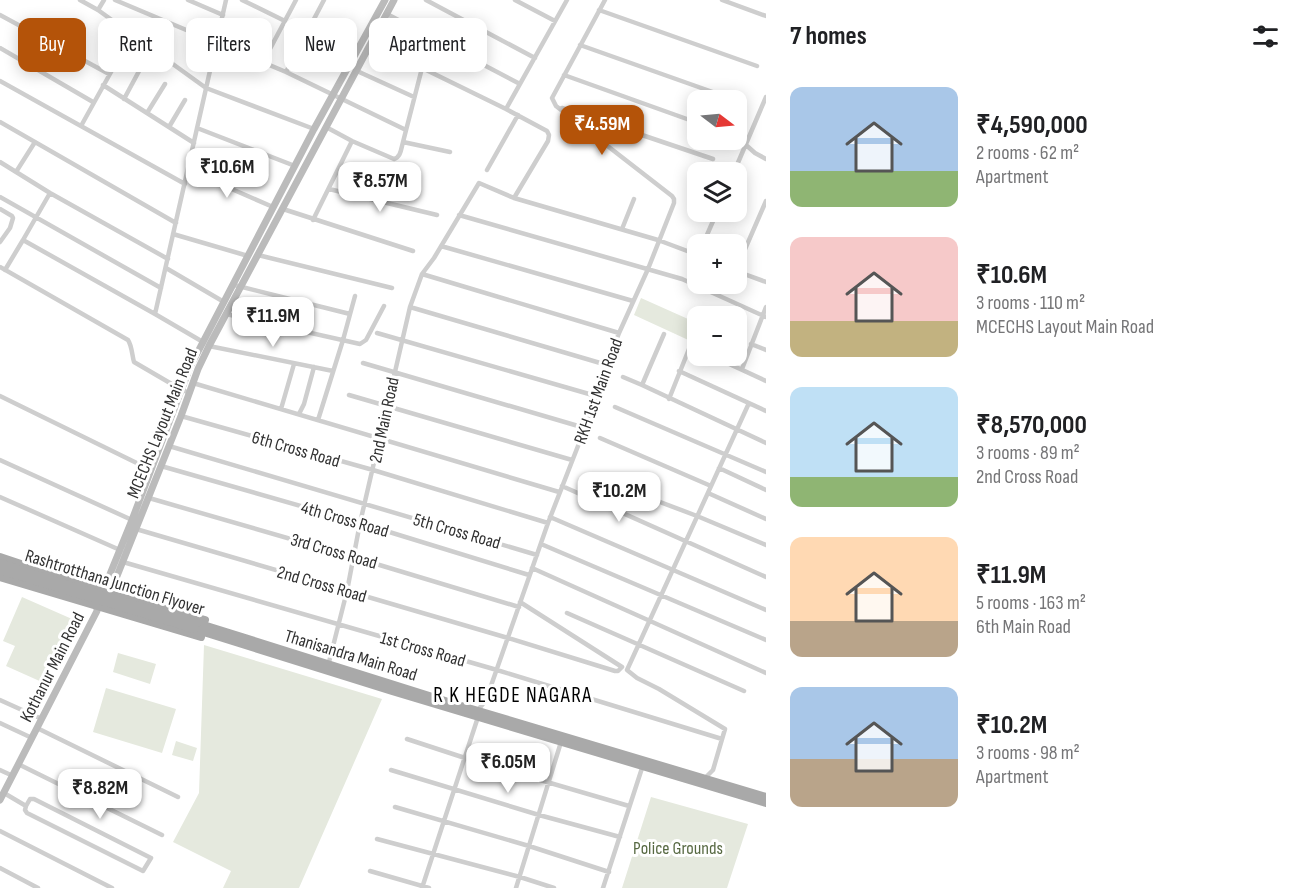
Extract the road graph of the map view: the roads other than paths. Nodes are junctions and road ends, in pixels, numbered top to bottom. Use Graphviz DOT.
graph roads {
  1 [pos="80,0"];
  2 [pos="104,0"];
  3 [pos="115,0"];
  4 [pos="188,0"];
  5 [pos="226,0"];
  6 [pos="242,0"];
  7 [pos="296,0"];
  8 [pos="324,0"];
  9 [pos="385,0"];
  10 [pos="394,0"];
  11 [pos="426,0"];
  12 [pos="515,0"];
  13 [pos="567,0"];
  14 [pos="605,0"];
  15 [pos="722,0"];
  16 [pos="98,10"];
  17 [pos="599,10"];
  18 [pos="387,14"];
  19 [pos="0,15"];
  20 [pos="223,15"];
  21 [pos="766,16"];
  22 [pos="222,18"];
  23 [pos="287,18"];
  24 [pos="314,18"];
  25 [pos="385,18"];
  26 [pos="394,18"];
  27 [pos="284,21"];
  28 [pos="555,21"];
  29 [pos="284,23"];
  30 [pos="186,31"];
  31 [pos="580,45"];
  32 [pos="272,46"];
  33 [pos="0,48"];
  34 [pos="369,48"];
  35 [pos="535,58"];
  36 [pos="757,66"];
  37 [pos="487,67"];
  38 [pos="357,71"];
  39 [pos="139,72"];
  40 [pos="210,72"];
  41 [pos="285,72"];
  42 [pos="356,72"];
  43 [pos="421,72"];
  44 [pos="428,72"];
  45 [pos="109,74"];
  46 [pos="564,75"];
  47 [pos="0,81"];
  48 [pos="165,84"];
  49 [pos="520,84"];
  50 [pos="103,85"];
  51 [pos="206,88"];
  52 [pos="707,90"];
  53 [pos="337,96"];
  54 [pos="414,97"];
  55 [pos="124,99"];
  56 [pos="766,99"];
  57 [pos="185,100"];
  58 [pos="93,102"];
  59 [pos="556,106"];
  60 [pos="506,109"];
  61 [pos="147,113"];
  62 [pos="518,115"];
  63 [pos="687,119"];
  64 [pos="0,122"];
  65 [pos="81,126"];
  66 [pos="169,127"];
  67 [pos="326,127"];
  68 [pos="197,128"];
  69 [pos="314,129"];
  70 [pos="406,130"];
  71 [pos="352,141"];
  72 [pos="35,142"];
  73 [pos="403,142"];
  74 [pos="194,143"];
  75 [pos="747,143"];
  76 [pos="747,146"];
  77 [pos="450,152"];
  78 [pos="713,159"];
  79 [pos="766,159"];
  80 [pos="0,162"];
  81 [pos="295,166"];
  82 [pos="188,170"];
  83 [pos="487,170"];
  84 [pos="16,172"];
  85 [pos="185,184"];
  86 [pos="329,189"];
  87 [pos="50,193"];
  88 [pos="0,197"];
  89 [pos="514,198"];
  90 [pos="634,199"];
  91 [pos="766,201"];
  92 [pos="279,208"];
  93 [pos="0,209"];
  94 [pos="437,215"];
  95 [pos="459,215"];
  96 [pos="35,218"];
  97 [pos="313,220"];
  98 [pos="176,223"];
  99 [pos="622,229"];
  100 [pos="173,234"];
  101 [pos="22,240"];
  102 [pos="658,240"];
  103 [pos="0,242"];
  104 [pos="747,245"];
  105 [pos="441,246"];
  106 [pos="413,251"];
  107 [pos="687,251"];
  108 [pos="258,255"];
  109 [pos="248,256"];
  110 [pos="168,259"];
  111 [pos="430,263"];
  112 [pos="2,268"];
  113 [pos="166,268"];
  114 [pos="648,269"];
  115 [pos="422,274"];
  116 [pos="747,274"];
  117 [pos="430,277"];
  118 [pos="766,282"];
  119 [pos="237,286"];
  120 [pos="161,288"];
  121 [pos="392,288"];
  122 [pos="355,296"];
  123 [pos="224,302"];
  124 [pos="633,302"];
  125 [pos="384,306"];
  126 [pos="410,307"];
  127 [pos="766,307"];
  128 [pos="155,314"];
  129 [pos="226,314"];
  130 [pos="350,314"];
  131 [pos="764,316"];
  132 [pos="377,333"];
  133 [pos="619,333"];
  134 [pos="664,334"];
  135 [pos="343,340"];
  136 [pos="402,340"];
  137 [pos="206,344"];
  138 [pos="752,344"];
  139 [pos="766,350"];
  140 [pos="687,353"];
  141 [pos="363,363"];
  142 [pos="294,364"];
  143 [pos="607,364"];
  144 [pos="734,366"];
  145 [pos="314,367"];
  146 [pos="741,369"];
  147 [pos="333,371"];
  148 [pos="679,371"];
  149 [pos="394,372"];
  150 [pos="623,377"];
  151 [pos="766,381"];
  152 [pos="193,383"];
  153 [pos="642,385"];
  154 [pos="182,390"];
  155 [pos="190,393"];
  156 [pos="349,395"];
  157 [pos="0,396"];
  158 [pos="596,396"];
  159 [pos="669,399"];
  160 [pos="749,403"];
  161 [pos="387,406"];
  162 [pos="615,407"];
  163 [pos="281,409"];
  164 [pos="766,411"];
  165 [pos="299,414"];
  166 [pos="181,416"];
  167 [pos="318,420"];
  168 [pos="585,428"];
  169 [pos="737,430"];
  170 [pos="380,438"];
  171 [pos="600,438"];
  172 [pos="766,443"];
  173 [pos="169,446"];
  174 [pos="725,455"];
  175 [pos="0,460"];
  176 [pos="572,460"];
  177 [pos="156,466"];
  178 [pos="719,468"];
  179 [pos="373,470"];
  180 [pos="766,472"];
  181 [pos="562,486"];
  182 [pos="711,486"];
  183 [pos="623,488"];
  184 [pos="766,490"];
  185 [pos="559,492"];
  186 [pos="708,493"];
  187 [pos="0,497"];
  188 [pos="149,498"];
  189 [pos="365,504"];
  190 [pos="697,516"];
  191 [pos="766,519"];
  192 [pos="132,520"];
  193 [pos="549,520"];
  194 [pos="360,523"];
  195 [pos="136,529"];
  196 [pos="686,540"];
  197 [pos="541,544"];
  198 [pos="766,545"];
  199 [pos="120,550"];
  200 [pos="537,555"];
  201 [pos="353,556"];
  202 [pos="0,557"];
  203 [pos="123,562"];
  204 [pos="0,563"];
  205 [pos="532,568"];
  206 [pos="0,570"];
  207 [pos="672,570"];
  208 [pos="529,575"];
  209 [pos="0,577"];
  210 [pos="766,577"];
  211 [pos="107,590"];
  212 [pos="346,591"];
  213 [pos="660,596"];
  214 [pos="520,604"];
  215 [pos="99,608"];
  216 [pos="766,610"];
  217 [pos="567,613"];
  218 [pos="649,621"];
  219 [pos="338,624"];
  220 [pos="217,633"];
  221 [pos="508,638"];
  222 [pos="766,640"];
  223 [pos="638,645"];
  224 [pos="622,667"];
  225 [pos="327,668"];
  226 [pos="497,670"];
  227 [pos="627,670"];
  228 [pos="766,673"];
  229 [pos="744,692"];
  230 [pos="0,700"];
  231 [pos="477,713"];
  232 [pos="42,719"];
  233 [pos="0,723"];
  234 [pos="37,728"];
  235 [pos="32,738"];
  236 [pos="407,739"];
  237 [pos="722,739"];
  238 [pos="561,742"];
  239 [pos="465,758"];
  240 [pos="644,763"];
  241 [pos="18,764"];
  242 [pos="0,770"];
  243 [pos="391,770"];
  244 [pos="13,776"];
  245 [pos="705,778"];
  246 [pos="549,782"];
  247 [pos="454,789"];
  248 [pos="2,796"];
  249 [pos="178,797"];
  250 [pos="766,797"];
  251 [pos="766,803"];
  252 [pos="26,806"];
  253 [pos="630,806"];
  254 [pos="395,807"];
  255 [pos="539,815"];
  256 [pos="444,821"];
  257 [pos="0,831"];
  258 [pos="162,835"];
  259 [pos="620,837"];
  260 [pos="377,839"];
  261 [pos="529,846"];
  262 [pos="433,854"];
  263 [pos="0,868"];
  264 [pos="370,871"];
  265 [pos="609,872"];
  266 [pos="520,877"];
  267 [pos="423,887"];
  268 [pos="38,888"];
  269 [pos="112,888"];
  270 [pos="429,888"];
  271 [pos="516,888"];
  272 [pos="554,888"];
  273 [pos="603,888"];
  1 -- 16 [label="street"];
  2 -- 16 [label="street"];
  3 -- 30 [label="street"];
  4 -- 20 [label="street"];
  5 -- 20 [label="street"];
  6 -- 27 [label="street"];
  7 -- 23 [label="street"];
  8 -- 24 [label="street"];
  9 -- 53 [label="main road, MCECHS Layout Main Road"];
  10 -- 18 [label="main road, MCECHS Layout Main Road"];
  11 -- 35 [label="street"];
  12 -- 28 [label="street"];
  13 -- 28 [label="street"];
  14 -- 17 [label="street"];
  15 -- 21 [label="street"];
  16 -- 51 [label="street"];
  17 -- 31 [label="street"];
  17 -- 36 [label="street"];
  18 -- 25 [label="main road, MCECHS Layout Main Road"];
  18 -- 26 [label="street"];
  19 -- 45 [label="street"];
  20 -- 22 [label="street"];
  28 -- 35 [label="street"];
  29 -- 32 [label="street"];
  31 -- 46 [label="street"];
  31 -- 52 [label="street"];
  33 -- 58 [label="street"];
  34 -- 38 [label="main road, MCECHS Layout Main Road"];
  35 -- 49 [label="street"];
  37 -- 49 [label="street"];
  38 -- 54 [label="street"];
  39 -- 55 [label="street"];
  40 -- 51 [label="street"];
  41 -- 53 [label="street"];
  42 -- 53 [label="main road, MCECHS Layout Main Road"];
  43 -- 54 [label="street"];
  44 -- 60 [label="street"];
  45 -- 50 [label="street"];
  46 -- 59 [label="street"];
  46 -- 63 [label="street"];
  47 -- 65 [label="street"];
  48 -- 61 [label="street"];
  49 -- 60 [label="street"];
  50 -- 55 [label="street"];
  50 -- 58 [label="street"];
  51 -- 68 [label="street"];
  51 -- 69 [label="street"];
  53 -- 67 [label="main road, MCECHS Layout Main Road"];
  53 -- 69 [label="main road, MCECHS Layout Main Road"];
  53 -- 70 [label="street"];
  54 -- 70 [label="street"];
  55 -- 61 [label="street"];
  56 -- 75 [label="street"];
  57 -- 66 [label="street"];
  58 -- 65 [label="street"];
  59 -- 78 [label="street"];
  59 -- 102 [label="street, RKH 1st Main Road"];
  60 -- 62 [label="street"];
  61 -- 66 [label="street"];
  62 -- 83 [label="street"];
  62 -- 89 [label="street"];
  64 -- 72 [label="street"];
  65 -- 85 [label="street"];
  66 -- 74 [label="street"];
  67 -- 71 [label="street"];
  67 -- 92 [label="main road, MCECHS Layout Main Road"];
  68 -- 74 [label="street"];
  68 -- 81 [label="street"];
  69 -- 81 [label="main road, MCECHS Layout Main Road"];
  70 -- 73 [label="street"];
  71 -- 73 [label="street"];
  71 -- 86 [label="street"];
  72 -- 84 [label="street"];
  72 -- 98 [label="street"];
  73 -- 77 [label="street"];
  74 -- 82 [label="street"];
  76 -- 79 [label="street"];
  80 -- 84 [label="street"];
  81 -- 92 [label="main road, MCECHS Layout Main Road"];
  82 -- 85 [label="street"];
  82 -- 92 [label="street"];
  84 -- 87 [label="street"];
  85 -- 98 [label="street"];
  86 -- 94 [label="street"];
  86 -- 97 [label="street"];
  87 -- 96 [label="street"];
  87 -- 110 [label="street"];
  88 -- 96 [label="street"];
  89 -- 95 [label="street, 2nd Main Road"];
  89 -- 99 [label="street"];
  90 -- 99 [label="street"];
  91 -- 104 [label="street"];
  92 -- 97 [label="street"];
  92 -- 108 [label="main road, MCECHS Layout Main Road"];
  92 -- 109 [label="main road, MCECHS Layout Main Road"];
  93 -- 103 [label="street"];
  95 -- 105 [label="street, 2nd Main Road"];
  95 -- 114 [label="street"];
  96 -- 101 [label="street"];
  96 -- 120 [label="street"];
  97 -- 106 [label="street"];
  98 -- 100 [label="street"];
  99 -- 102 [label="street"];
  100 -- 109 [label="street"];
  100 -- 110 [label="street"];
  101 -- 112 [label="street"];
  101 -- 128 [label="street"];
  102 -- 107 [label="street"];
  102 -- 114 [label="street, RKH 1st Main Road"];
  105 -- 111 [label="street, 2nd Main Road"];
  105 -- 124 [label="street"];
  108 -- 119 [label="main road, MCECHS Layout Main Road"];
  108 -- 121 [label="street"];
  109 -- 119 [label="main road, MCECHS Layout Main Road"];
  110 -- 113 [label="street"];
  111 -- 115 [label="street, 2nd Main Road"];
  111 -- 117 [label="street"];
  112 -- 154 [label="street"];
  113 -- 120 [label="street"];
  113 -- 123 [label="street"];
  114 -- 124 [label="street, RKH 1st Main Road"];
  114 -- 131 [label="street"];
  115 -- 117 [label="street"];
  115 -- 126 [label="street, 2nd Main Road"];
  116 -- 118 [label="street"];
  117 -- 133 [label="street"];
  119 -- 123 [label="main road, MCECHS Layout Main Road"];
  119 -- 129 [label="main road, MCECHS Layout Main Road"];
  119 -- 130 [label="street"];
  120 -- 128 [label="street"];
  122 -- 130 [label="street"];
  123 -- 137 [label="main road, MCECHS Layout Main Road"];
  124 -- 133 [label="street, RKH 1st Main Road"];
  125 -- 135 [label="street"];
  126 -- 136 [label="street, 2nd Main Road"];
  126 -- 143 [label="street"];
  127 -- 131 [label="street"];
  128 -- 137 [label="street"];
  129 -- 135 [label="street"];
  129 -- 137 [label="main road, MCECHS Layout Main Road"];
  130 -- 135 [label="street"];
  131 -- 138 [label="street"];
  132 -- 136 [label="street"];
  133 -- 143 [label="street, RKH 1st Main Road"];
  134 -- 153 [label="street"];
  135 -- 147 [label="street"];
  136 -- 149 [label="street, 2nd Main Road"];
  136 -- 158 [label="street"];
  137 -- 142 [label="street"];
  137 -- 152 [label="main road, MCECHS Layout Main Road"];
  137 -- 154 [label="main road, MCECHS Layout Main Road"];
  138 -- 139 [label="street"];
  138 -- 146 [label="street"];
  140 -- 148 [label="street"];
  141 -- 149 [label="street"];
  142 -- 145 [label="street"];
  142 -- 163 [label="street"];
  143 -- 158 [label="street, RKH 1st Main Road"];
  144 -- 146 [label="street"];
  145 -- 147 [label="street"];
  145 -- 165 [label="street"];
  146 -- 151 [label="street"];
  147 -- 167 [label="street"];
  148 -- 159 [label="street"];
  148 -- 160 [label="street"];
  149 -- 161 [label="street, 2nd Main Road"];
  149 -- 168 [label="street"];
  150 -- 153 [label="street"];
  152 -- 155 [label="main road, MCECHS Layout Main Road"];
  152 -- 163 [label="street"];
  153 -- 159 [label="street"];
  154 -- 155 [label="street"];
  154 -- 177 [label="main road, MCECHS Layout Main Road"];
  155 -- 166 [label="main road, MCECHS Layout Main Road"];
  156 -- 161 [label="street"];
  157 -- 177 [label="street, 4th Cross Road"];
  158 -- 168 [label="street, RKH 1st Main Road"];
  159 -- 169 [label="street"];
  160 -- 164 [label="street"];
  160 -- 169 [label="street"];
  161 -- 170 [label="street, 2nd Main Road"];
  161 -- 176 [label="street"];
  162 -- 174 [label="street"];
  163 -- 165 [label="street"];
  165 -- 167 [label="street"];
  166 -- 173 [label="main road, MCECHS Layout Main Road"];
  166 -- 179 [label="street, 6th Cross Road"];
  167 -- 170 [label="street"];
  168 -- 176 [label="street, RKH 1st Main Road"];
  169 -- 172 [label="street"];
  169 -- 174 [label="street"];
  170 -- 179 [label="street, 2nd Main Road"];
  170 -- 185 [label="street"];
  171 -- 182 [label="street"];
  173 -- 177 [label="main road, MCECHS Layout Main Road"];
  173 -- 189 [label="street, 5th Cross Road"];
  174 -- 178 [label="street"];
  174 -- 180 [label="street"];
  175 -- 192 [label="street"];
  176 -- 181 [label="street, RKH 1st Main Road"];
  177 -- 188 [label="main road, MCECHS Layout Main Road"];
  177 -- 192 [label="main road, MCECHS Layout Main Road"];
  177 -- 194 [label="street, 4th Cross Road"];
  178 -- 182 [label="street"];
  178 -- 184 [label="street"];
  179 -- 189 [label="street, 2nd Main Road"];
  179 -- 193 [label="street, 6th Cross Road"];
  181 -- 185 [label="street, RKH 1st Main Road"];
  181 -- 196 [label="street"];
  182 -- 186 [label="street"];
  183 -- 190 [label="street"];
  185 -- 193 [label="street, RKH 1st Main Road"];
  186 -- 190 [label="street"];
  186 -- 191 [label="street"];
  187 -- 199 [label="street"];
  188 -- 195 [label="main road, MCECHS Layout Main Road"];
  188 -- 201 [label="street, 3rd Cross Road"];
  189 -- 194 [label="street, 2nd Main Road"];
  189 -- 200 [label="street, 5th Cross Road"];
  190 -- 196 [label="street"];
  190 -- 198 [label="street"];
  192 -- 199 [label="main road, MCECHS Layout Main Road"];
  193 -- 197 [label="street, RKH 1st Main Road"];
  193 -- 207 [label="street, 6th Cross Road"];
  194 -- 201 [label="street, 2nd Main Road"];
  194 -- 208 [label="street, 4th Cross Road"];
  195 -- 203 [label="main road, MCECHS Layout Main Road"];
  195 -- 212 [label="street, 2nd Cross Road"];
  196 -- 207 [label="street"];
  196 -- 210 [label="street"];
  197 -- 200 [label="street, RKH 1st Main Road"];
  197 -- 213 [label="street"];
  199 -- 211 [label="main road, MCECHS Layout Main Road"];
  200 -- 205 [label="street, RKH 1st Main Road"];
  201 -- 212 [label="street, 2nd Main Road"];
  201 -- 214 [label="street, 3rd Cross Road"];
  202 -- 211 [label="main road, Thanisandra Main Road"];
  203 -- 211 [label="main road, MCECHS Layout Main Road"];
  203 -- 219 [label="street, 1st Cross Road"];
  204 -- 220 [label="main road, Rashtrotthana Junction Flyover, bridge"];
  205 -- 208 [label="street, RKH 1st Main Road"];
  205 -- 218 [label="street"];
  206 -- 220 [label="main road, Rashtrotthana Junction Flyover, bridge"];
  207 -- 213 [label="street"];
  207 -- 216 [label="street, 6th Cross Road"];
  208 -- 214 [label="street, RKH 1st Main Road"];
  209 -- 215 [label="main road, Thanisandra Main Road"];
  211 -- 215 [label="main road, MCECHS Layout Main Road"];
  211 -- 220 [label="main road, Thanisandra Main Road"];
  212 -- 219 [label="street, 2nd Main Road"];
  212 -- 221 [label="street, 2nd Cross Road"];
  213 -- 218 [label="street"];
  213 -- 222 [label="street"];
  214 -- 221 [label="street, RKH 1st Main Road"];
  214 -- 224 [label="street, 3rd Cross Road"];
  215 -- 220 [label="main road, Thanisandra Main Road"];
  215 -- 232 [label="main road, Kothanur Main Road"];
  217 -- 223 [label="street"];
  218 -- 223 [label="street"];
  218 -- 228 [label="street"];
  219 -- 225 [label="street, 2nd Main Road"];
  219 -- 226 [label="street, 1st Cross Road"];
  220 -- 225 [label="main road, Thanisandra Main Road"];
  221 -- 224 [label="street, 2nd Cross Road"];
  221 -- 226 [label="street, RKH 1st Main Road"];
  223 -- 227 [label="street"];
  223 -- 229 [label="street"];
  224 -- 227 [label="street, 3rd Cross Road"];
  225 -- 231 [label="main road, Thanisandra Main Road"];
  226 -- 231 [label="street, RKH 1st Main Road"];
  226 -- 237 [label="street, 1st Cross Road"];
  227 -- 237 [label="street, 3rd Cross Road"];
  230 -- 232 [label="street"];
  231 -- 238 [label="main road, Thanisandra Main Road"];
  231 -- 239 [label="street, RKH 1st Main Road"];
  231 -- 240 [label="main road, Thanisandra Main Road"];
  232 -- 234 [label="main road, Kothanur Main Road"];
  233 -- 235 [label="street"];
  234 -- 235 [label="main road, Kothanur Main Road"];
  234 -- 249 [label="street"];
  235 -- 241 [label="main road, Kothanur Main Road"];
  236 -- 239 [label="street"];
  237 -- 245 [label="street"];
  238 -- 240 [label="main road, Thanisandra Main Road"];
  238 -- 246 [label="street"];
  239 -- 246 [label="street"];
  239 -- 247 [label="street, RKH 1st Main Road"];
  240 -- 245 [label="main road, Thanisandra Main Road"];
  240 -- 251 [label="main road, Thanisandra Main Road"];
  240 -- 253 [label="street"];
  241 -- 244 [label="main road, Kothanur Main Road"];
  241 -- 258 [label="street"];
  242 -- 244 [label="street"];
  243 -- 247 [label="street"];
  244 -- 248 [label="main road, Kothanur Main Road"];
  245 -- 250 [label="main road, Thanisandra Main Road"];
  246 -- 253 [label="street"];
  246 -- 255 [label="street"];
  247 -- 255 [label="street"];
  247 -- 256 [label="street, RKH 1st Main Road"];
  248 -- 252 [label="street"];
  252 -- 252 [label="street"];
  253 -- 259 [label="street"];
  254 -- 256 [label="street"];
  255 -- 259 [label="street"];
  255 -- 261 [label="street"];
  256 -- 261 [label="street"];
  256 -- 262 [label="street, RKH 1st Main Road"];
  257 -- 269 [label="street"];
  259 -- 265 [label="street"];
  260 -- 262 [label="street"];
  261 -- 265 [label="street"];
  261 -- 266 [label="street"];
  262 -- 266 [label="street"];
  262 -- 267 [label="street, RKH 1st Main Road"];
  263 -- 268 [label="street"];
  264 -- 267 [label="street"];
  265 -- 273 [label="street"];
  266 -- 271 [label="street"];
  266 -- 272 [label="street"];
  267 -- 270 [label="street"];
}
